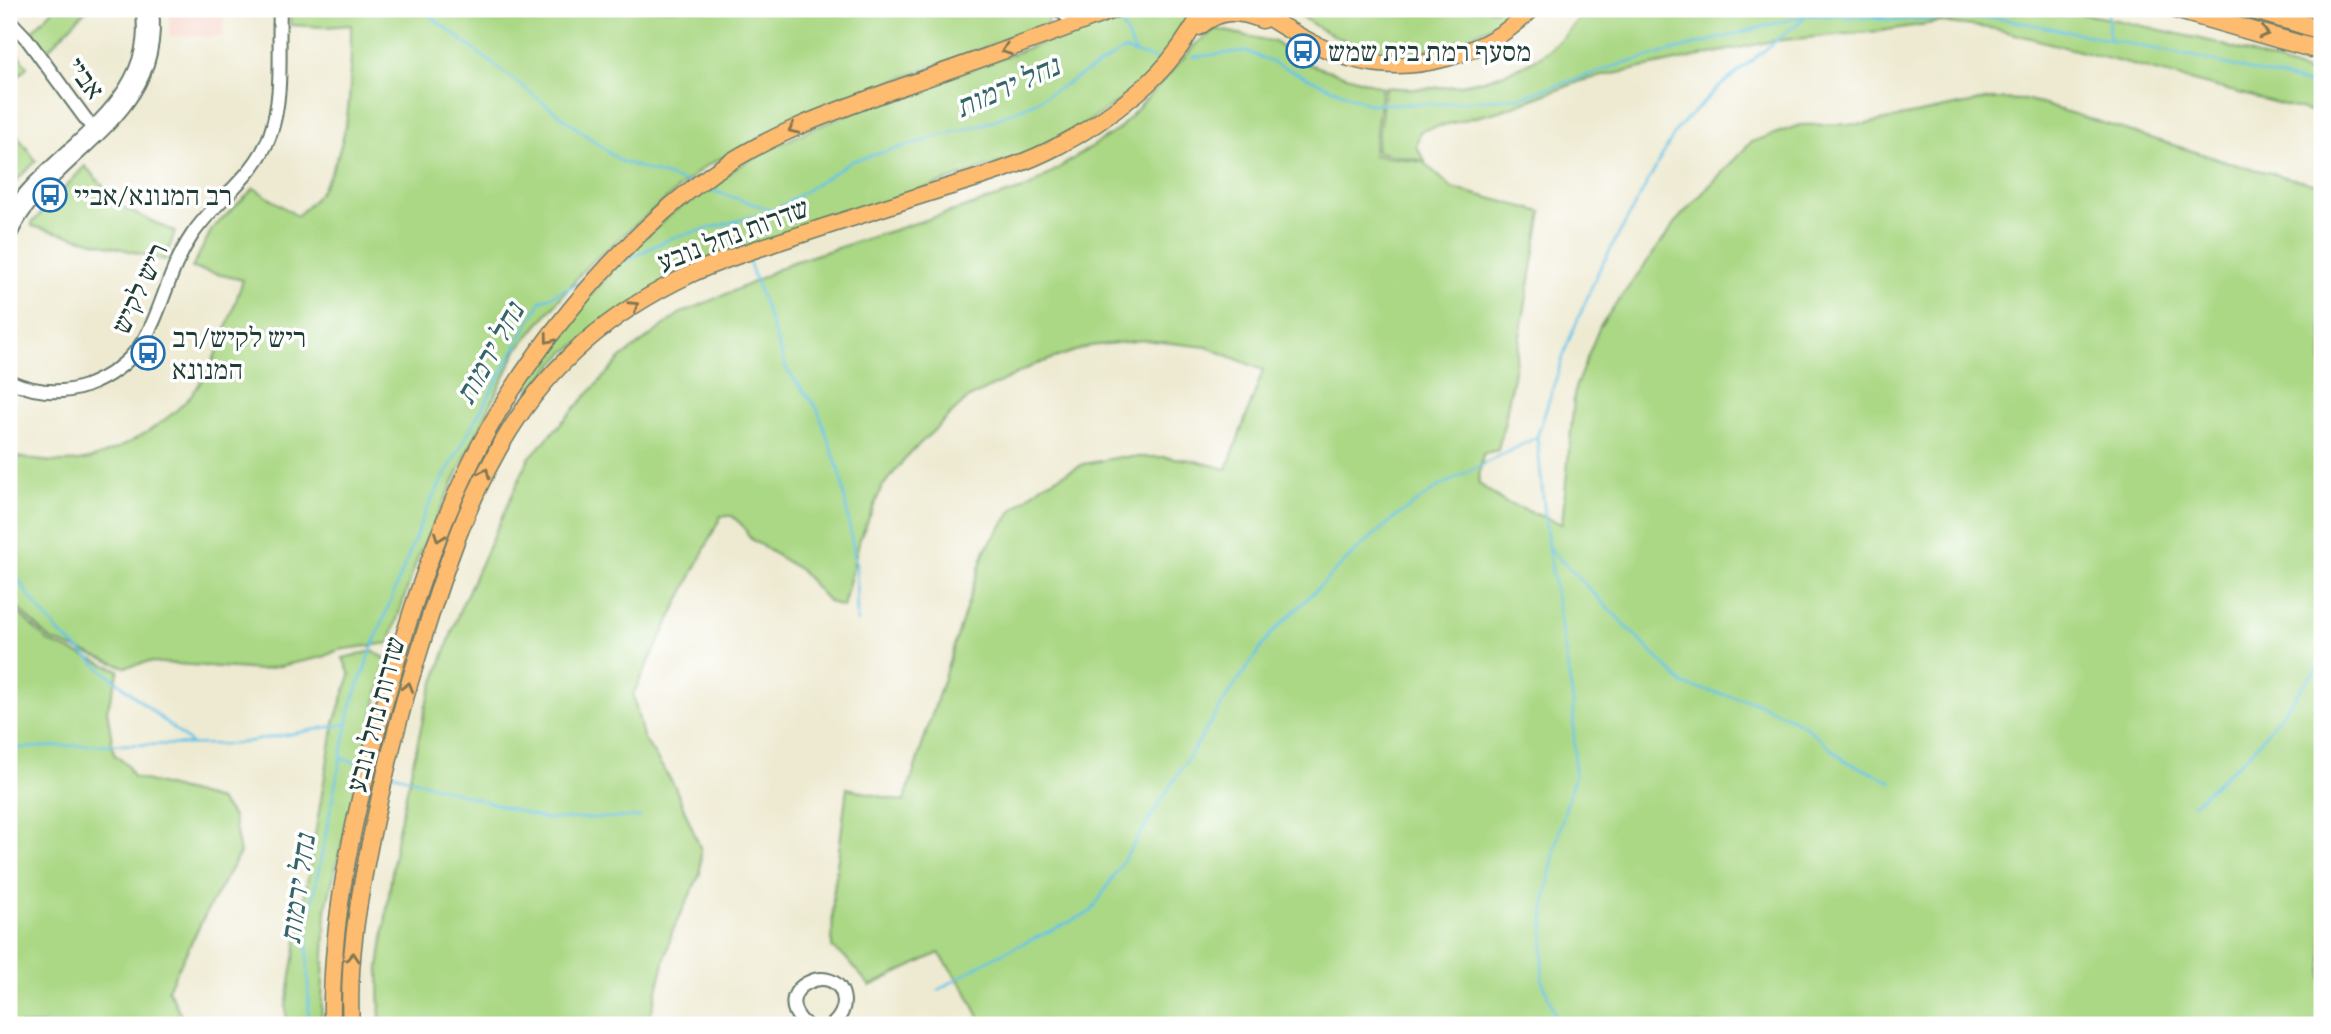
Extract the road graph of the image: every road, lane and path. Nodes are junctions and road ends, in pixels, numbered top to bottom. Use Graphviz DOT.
graph roads {
  1 [pos="142,9"];
  2 [pos="152,9"];
  3 [pos="279,9"];
  4 [pos="1057,9"];
  5 [pos="1116,9"];
  6 [pos="1207,9"];
  7 [pos="1255,9"];
  8 [pos="1272,9"];
  9 [pos="1532,9"];
  10 [pos="2175,9"];
  11 [pos="2251,9"];
  12 [pos="1088,19"];
  13 [pos="9,20"];
  14 [pos="2322,30"];
  15 [pos="1045,35"];
  16 [pos="1297,35"];
  17 [pos="1187,37"];
  18 [pos="1322,46"];
  19 [pos="2322,51"];
  20 [pos="95,131"];
  21 [pos="9,215"];
  22 [pos="9,237"];
  23 [pos="9,381"];
  24 [pos="836,1023"];
  25 [pos="332,1025"];
  26 [pos="351,1025"];
  27 [pos="806,1025"];
  1 -- 20 [label="street"];
  2 -- 20 [label="street"];
  3 -- 23 [label="street, ריש לקיש"];
  4 -- 12 [label="street"];
  4 -- 15 [label="street"];
  5 -- 12 [label="main road, שדרות נחל נובע"];
  6 -- 17 [label="main road, שדרות נחל נובע"];
  7 -- 16 [label="main road"];
  8 -- 18 [label="main road"];
  9 -- 18 [label="main road"];
  10 -- 19 [label="highway, one-way"];
  11 -- 14 [label="highway"];
  12 -- 15 [label="main road, שדרות נחל נובע"];
  13 -- 20 [label="street, אביי"];
  15 -- 25 [label="main road, שדרות נחל נובע, one-way"];
  16 -- 17 [label="main road"];
  16 -- 18 [label="main road"];
  26 -- 17 [label="main road, שדרות נחל נובע, one-way"];
  20 -- 21 [label="street"];
  20 -- 22 [label="street"];
  24 -- 27 [label="street"];
}
